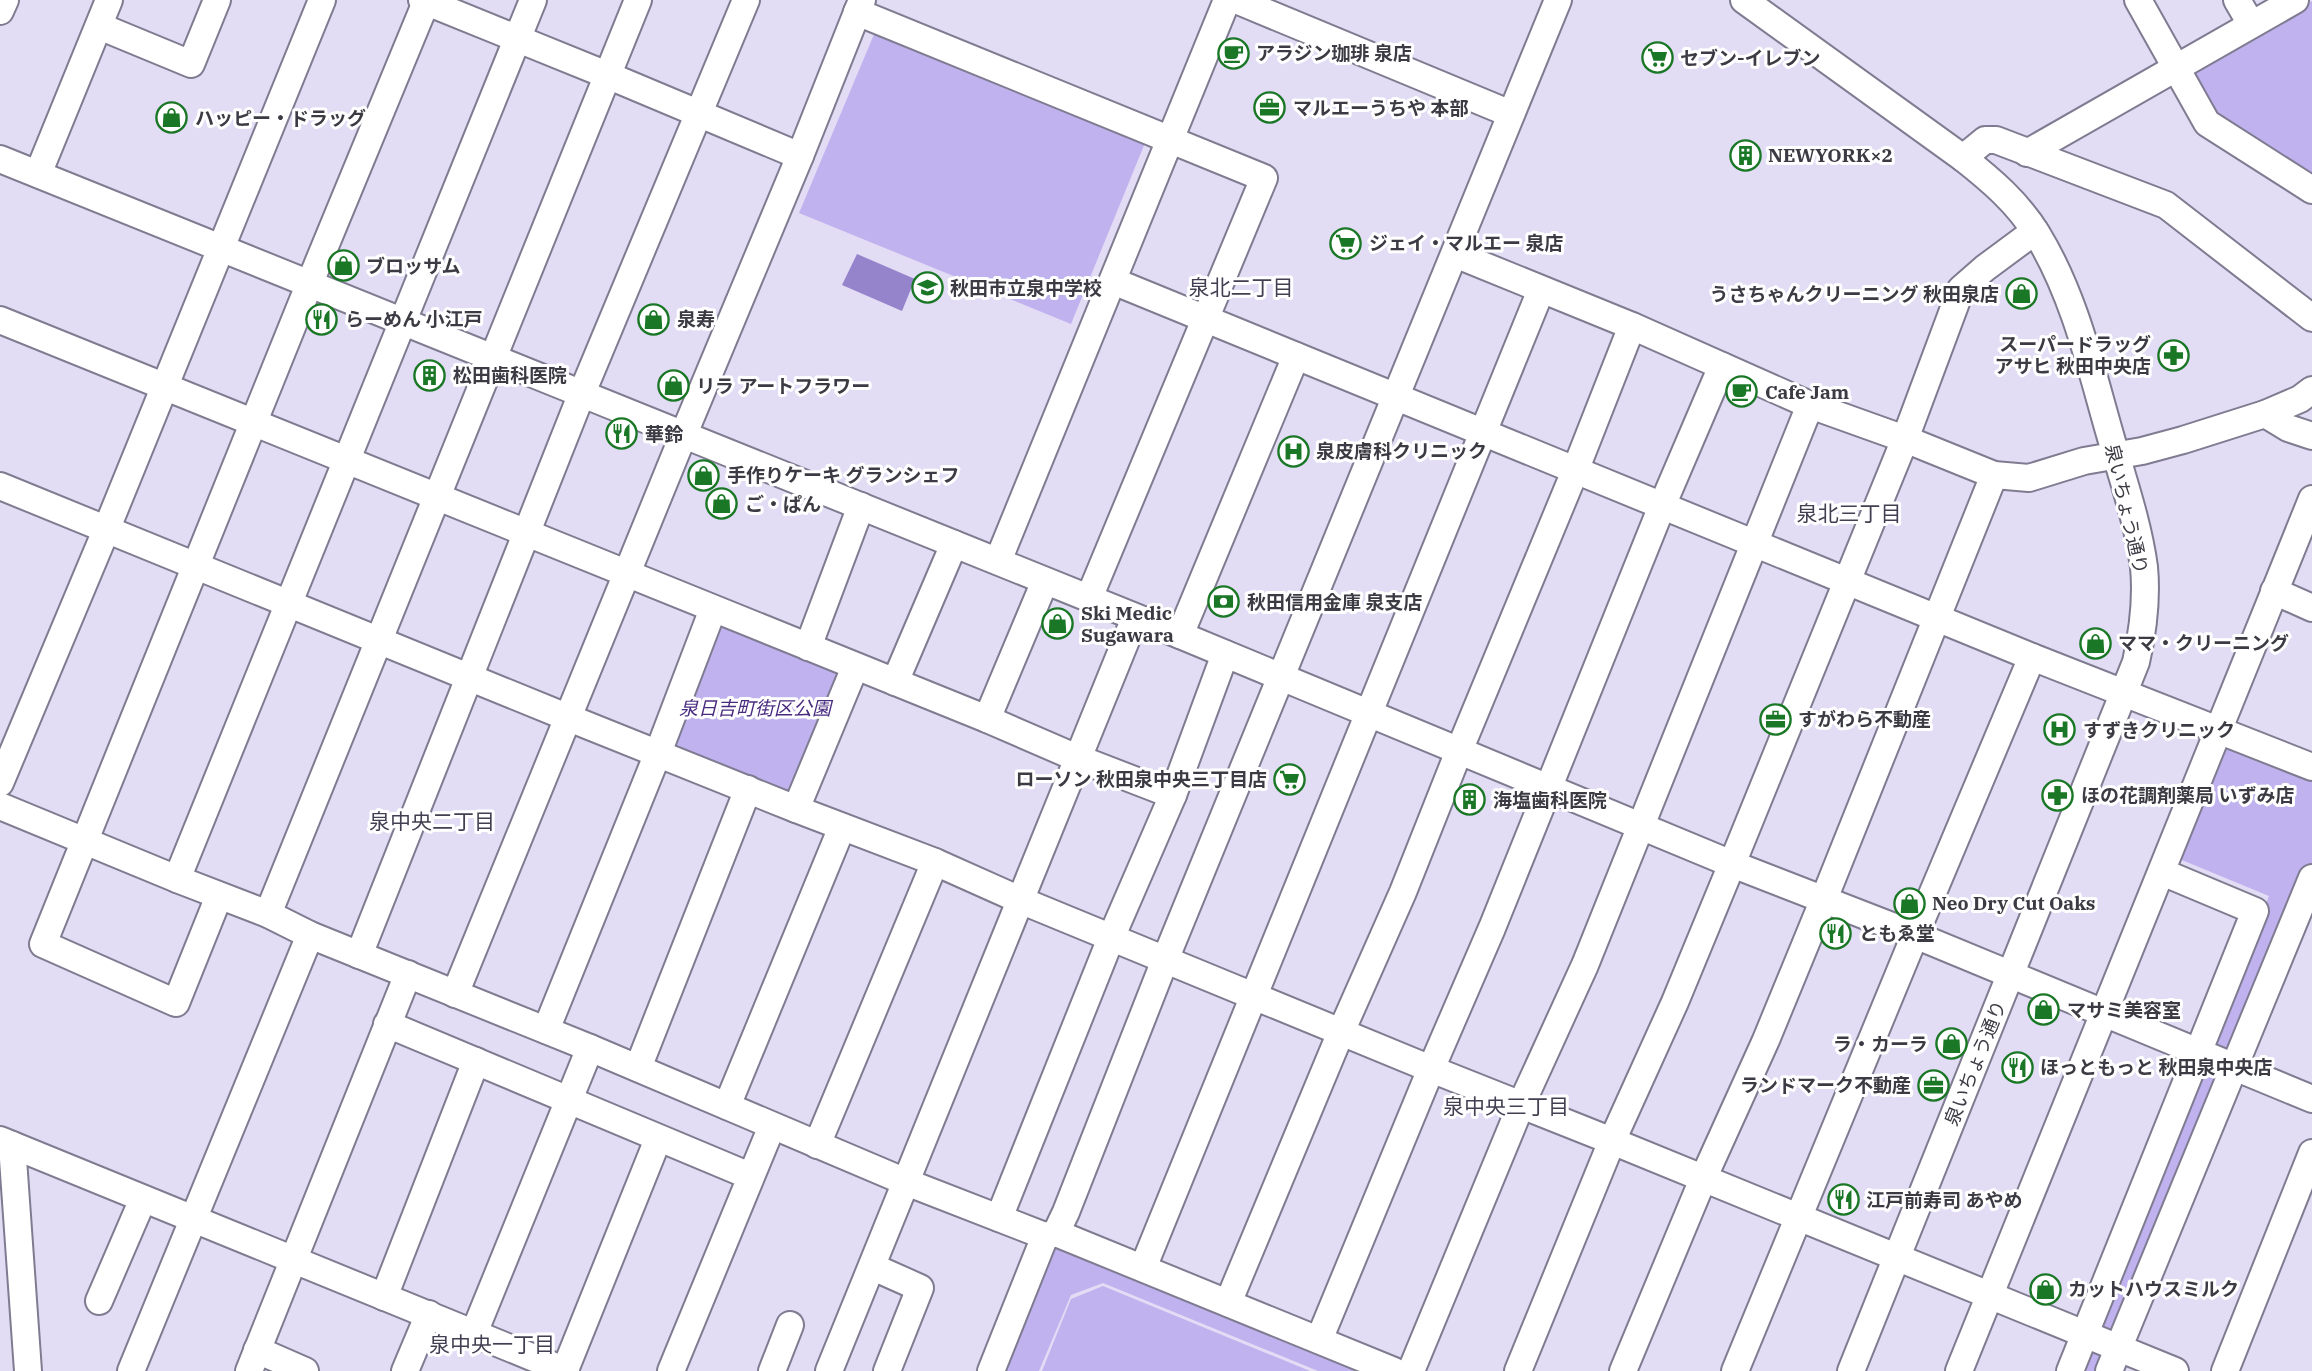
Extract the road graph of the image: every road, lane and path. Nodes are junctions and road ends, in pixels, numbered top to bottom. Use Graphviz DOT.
graph roads {
  1 [pos="5,0"];
  2 [pos="109,0"];
  3 [pos="217,0"];
  4 [pos="322,0"];
  5 [pos="533,0"];
  6 [pos="638,0"];
  7 [pos="746,0"];
  8 [pos="1227,0"];
  9 [pos="1236,0"];
  10 [pos="1558,0"];
  11 [pos="1744,0"];
  12 [pos="2138,0"];
  13 [pos="2237,0"];
  14 [pos="2295,0"];
  15 [pos="424,1"];
  16 [pos="860,6"];
  17 [pos="0,11"];
  18 [pos="2251,24"];
  19 [pos="99,26"];
  20 [pos="517,38"];
  21 [pos="2176,68"];
  22 [pos="607,75"];
  23 [pos="699,114"];
  24 [pos="1511,114"];
  25 [pos="1171,139"];
  26 [pos="2027,153"];
  27 [pos="800,156"];
  28 [pos="1963,158"];
  29 [pos="0,159"];
  30 [pos="38,174"];
  31 [pos="2312,190"];
  32 [pos="2035,232"];
  33 [pos="221,249"];
  34 [pos="1455,254"];
  35 [pos="1113,281"];
  36 [pos="309,285"];
  37 [pos="1541,290"];
  38 [pos="2312,318"];
  39 [pos="1204,319"];
  40 [pos="0,320"];
  41 [pos="402,321"];
  42 [pos="1632,326"];
  43 [pos="1296,356"];
  44 [pos="494,357"];
  45 [pos="1722,366"];
  46 [pos="164,387"];
  47 [pos="2312,390"];
  48 [pos="582,393"];
  49 [pos="1397,397"];
  50 [pos="1810,405"];
  51 [pos="2265,414"];
  52 [pos="253,423"];
  53 [pos="1483,433"];
  54 [pos="683,436"];
  55 [pos="2312,436"];
  56 [pos="1905,439"];
  57 [pos="2116,455"];
  58 [pos="346,462"];
  59 [pos="1575,471"];
  60 [pos="1994,475"];
  61 [pos="0,486"];
  62 [pos="437,497"];
  63 [pos="2312,499"];
  64 [pos="861,506"];
  65 [pos="1662,506"];
  66 [pos="107,528"];
  67 [pos="528,533"];
  68 [pos="954,544"];
  69 [pos="1756,544"];
  70 [pos="999,561"];
  71 [pos="197,565"];
  72 [pos="628,575"];
  73 [pos="1045,581"];
  74 [pos="1847,581"];
  75 [pos="2274,592"];
  76 [pos="1089,598"];
  77 [pos="287,603"];
  78 [pos="2312,608"];
  79 [pos="713,609"];
  80 [pos="1135,618"];
  81 [pos="1937,618"];
  82 [pos="1180,635"];
  83 [pos="377,638"];
  84 [pos="808,648"];
  85 [pos="1225,654"];
  86 [pos="2032,657"];
  87 [pos="855,667"];
  88 [pos="470,677"];
  89 [pos="1281,678"];
  90 [pos="895,682"];
  91 [pos="2125,692"];
  92 [pos="1368,714"];
  93 [pos="569,718"];
  94 [pos="987,719"];
  95 [pos="2219,730"];
  96 [pos="1459,751"];
  97 [pos="658,753"];
  98 [pos="1077,758"];
  99 [pos="2311,765"];
  100 [pos="0,783"];
  101 [pos="1549,786"];
  102 [pos="748,789"];
  103 [pos="1172,795"];
  104 [pos="0,806"];
  105 [pos="796,809"];
  106 [pos="1642,826"];
  107 [pos="842,827"];
  108 [pos="86,841"];
  109 [pos="935,862"];
  110 [pos="1732,864"];
  111 [pos="2162,872"];
  112 [pos="2312,878"];
  113 [pos="177,879"];
  114 [pos="219,896"];
  115 [pos="1824,899"];
  116 [pos="1020,900"];
  117 [pos="268,914"];
  118 [pos="310,935"];
  119 [pos="1915,935"];
  120 [pos="1111,938"];
  121 [pos="359,955"];
  122 [pos="1165,960"];
  123 [pos="408,974"];
  124 [pos="2010,975"];
  125 [pos="455,995"];
  126 [pos="1254,995"];
  127 [pos="2104,1013"];
  128 [pos="387,1024"];
  129 [pos="546,1030"];
  130 [pos="1341,1032"];
  131 [pos="590,1048"];
  132 [pos="2199,1052"];
  133 [pos="476,1061"];
  134 [pos="2234,1067"];
  135 [pos="638,1068"];
  136 [pos="1431,1069"];
  137 [pos="2312,1099"];
  138 [pos="567,1101"];
  139 [pos="1521,1105"];
  140 [pos="727,1106"];
  141 [pos="772,1126"];
  142 [pos="658,1139"];
  143 [pos="1612,1141"];
  144 [pos="6,1143"];
  145 [pos="817,1145"];
  146 [pos="2312,1153"];
  147 [pos="750,1176"];
  148 [pos="1703,1179"];
  149 [pos="906,1182"];
  150 [pos="143,1199"];
  151 [pos="999,1218"];
  152 [pos="1798,1218"];
  153 [pos="193,1219"];
  154 [pos="1051,1234"];
  155 [pos="1898,1257"];
  156 [pos="293,1260"];
  157 [pos="873,1267"];
  158 [pos="1143,1269"];
  159 [pos="1990,1296"];
  160 [pos="384,1297"];
  161 [pos="99,1301"];
  162 [pos="1228,1303"];
  163 [pos="429,1314"];
  164 [pos="790,1325"];
  165 [pos="474,1333"];
  166 [pos="2085,1335"];
  167 [pos="1319,1340"];
  168 [pos="2114,1359"];
  169 [pos="253,1361"];
  170 [pos="28,1371"];
  171 [pos="131,1371"];
  172 [pos="305,1371"];
  173 [pos="405,1371"];
  174 [pos="565,1371"];
  175 [pos="671,1371"];
  176 [pos="772,1371"];
  177 [pos="829,1371"];
  178 [pos="887,1371"];
  179 [pos="991,1371"];
  180 [pos="1394,1371"];
  181 [pos="1411,1371"];
  182 [pos="1518,1371"];
  183 [pos="1623,1371"];
  184 [pos="1735,1371"];
  185 [pos="1851,1371"];
  186 [pos="1959,1371"];
  187 [pos="2070,1371"];
  188 [pos="2175,1371"];
  189 [pos="2225,1371"];
  1 -- 17 [label="street"];
  2 -- 19 [label="street"];
  3 -- 19 [label="street"];
  4 -- 33 [label="street"];
  5 -- 20 [label="street"];
  6 -- 22 [label="street"];
  7 -- 23 [label="street"];
  8 -- 25 [label="street"];
  9 -- 24 [label="street"];
  10 -- 24 [label="street"];
  11 -- 28 [label="street, 泉いちょう通り"];
  12 -- 21 [label="street"];
  13 -- 18 [label="street"];
  14 -- 18 [label="street"];
  15 -- 20 [label="street"];
  15 -- 36 [label="street"];
  16 -- 25 [label="street"];
  16 -- 27 [label="street"];
  18 -- 21 [label="street"];
  19 -- 30 [label="street"];
  20 -- 22 [label="street"];
  20 -- 41 [label="street"];
  21 -- 26 [label="street"];
  21 -- 31 [label="street"];
  22 -- 23 [label="street"];
  22 -- 44 [label="street"];
  23 -- 27 [label="street"];
  23 -- 48 [label="street"];
  24 -- 34 [label="street"];
  25 -- 35 [label="street"];
  25 -- 39 [label="street"];
  26 -- 28 [label="street"];
  26 -- 38 [label="street"];
  27 -- 54 [label="street"];
  28 -- 32 [label="street, 泉いちょう通り"];
  29 -- 30 [label="street"];
  30 -- 33 [label="street"];
  32 -- 56 [label="street"];
  32 -- 57 [label="street, 泉いちょう通り"];
  33 -- 36 [label="street"];
  33 -- 46 [label="street"];
  34 -- 37 [label="street"];
  34 -- 49 [label="street"];
  35 -- 39 [label="street"];
  35 -- 70 [label="street"];
  36 -- 41 [label="street"];
  36 -- 52 [label="street"];
  37 -- 42 [label="street"];
  37 -- 53 [label="street"];
  39 -- 43 [label="street"];
  39 -- 76 [label="street"];
  40 -- 46 [label="street"];
  41 -- 44 [label="street"];
  41 -- 58 [label="street"];
  42 -- 45 [label="street"];
  42 -- 59 [label="street"];
  43 -- 49 [label="street"];
  43 -- 82 [label="street"];
  44 -- 48 [label="street"];
  44 -- 62 [label="street"];
  45 -- 50 [label="street"];
  45 -- 65 [label="street"];
  46 -- 52 [label="street"];
  46 -- 66 [label="street"];
  47 -- 51 [label="street"];
  48 -- 54 [label="street"];
  48 -- 67 [label="street"];
  49 -- 53 [label="street"];
  49 -- 89 [label="street"];
  50 -- 56 [label="street"];
  50 -- 69 [label="street"];
  51 -- 55 [label="street"];
  51 -- 57 [label="street"];
  52 -- 58 [label="street"];
  52 -- 71 [label="street"];
  53 -- 59 [label="street"];
  53 -- 92 [label="street"];
  54 -- 64 [label="street"];
  54 -- 72 [label="street"];
  56 -- 60 [label="street"];
  56 -- 74 [label="street"];
  57 -- 60 [label="street"];
  57 -- 91 [label="street, 泉いちょう通り"];
  58 -- 62 [label="street"];
  58 -- 77 [label="street"];
  59 -- 65 [label="street"];
  59 -- 96 [label="street"];
  60 -- 81 [label="street"];
  61 -- 66 [label="street"];
  62 -- 67 [label="street"];
  62 -- 83 [label="street"];
  63 -- 75 [label="street"];
  64 -- 68 [label="street"];
  64 -- 84 [label="street"];
  65 -- 69 [label="street"];
  65 -- 101 [label="street"];
  66 -- 71 [label="street"];
  66 -- 100 [label="street"];
  67 -- 72 [label="street"];
  67 -- 88 [label="street"];
  68 -- 70 [label="street"];
  68 -- 90 [label="street"];
  69 -- 74 [label="street"];
  69 -- 106 [label="street"];
  70 -- 73 [label="street"];
  71 -- 77 [label="street"];
  71 -- 108 [label="street"];
  72 -- 79 [label="street"];
  72 -- 93 [label="street"];
  73 -- 76 [label="street"];
  73 -- 94 [label="street"];
  74 -- 81 [label="street"];
  74 -- 110 [label="street"];
  75 -- 78 [label="street"];
  75 -- 95 [label="street"];
  76 -- 80 [label="street"];
  77 -- 83 [label="street"];
  77 -- 113 [label="street"];
  79 -- 84 [label="street"];
  79 -- 97 [label="street"];
  80 -- 82 [label="street"];
  80 -- 98 [label="street"];
  81 -- 86 [label="street"];
  81 -- 115 [label="street"];
  82 -- 85 [label="street"];
  83 -- 88 [label="street"];
  83 -- 117 [label="street"];
  84 -- 87 [label="street"];
  85 -- 89 [label="street"];
  85 -- 103 [label="street"];
  86 -- 91 [label="street"];
  86 -- 119 [label="street"];
  87 -- 90 [label="street"];
  87 -- 105 [label="street"];
  88 -- 93 [label="street"];
  88 -- 121 [label="street"];
  89 -- 92 [label="street"];
  89 -- 122 [label="street"];
  90 -- 94 [label="street"];
  91 -- 95 [label="street"];
  91 -- 124 [label="street, 泉いちょう通り"];
  92 -- 96 [label="street"];
  92 -- 126 [label="street"];
  93 -- 97 [label="street"];
  93 -- 125 [label="street"];
  94 -- 98 [label="street"];
  95 -- 99 [label="street"];
  95 -- 111 [label="street"];
  96 -- 101 [label="street"];
  96 -- 130 [label="street"];
  97 -- 102 [label="street"];
  97 -- 129 [label="street"];
  98 -- 103 [label="street"];
  98 -- 116 [label="street"];
  101 -- 106 [label="street"];
  101 -- 136 [label="street"];
  102 -- 105 [label="street"];
  102 -- 135 [label="street"];
  103 -- 120 [label="street"];
  104 -- 108 [label="street"];
  105 -- 107 [label="street"];
  106 -- 110 [label="street"];
  106 -- 139 [label="street"];
  107 -- 109 [label="street"];
  107 -- 140 [label="street"];
  108 -- 113 [label="street"];
  108 -- 114 [label="street"];
  109 -- 116 [label="street"];
  109 -- 145 [label="street"];
  110 -- 115 [label="street"];
  110 -- 143 [label="street"];
  111 -- 127 [label="street"];
  111 -- 132 [label="street"];
  112 -- 134 [label="street"];
  113 -- 114 [label="street"];
  114 -- 117 [label="street"];
  115 -- 119 [label="street"];
  115 -- 148 [label="street"];
  116 -- 120 [label="street"];
  116 -- 149 [label="street"];
  117 -- 118 [label="street"];
  118 -- 121 [label="street"];
  118 -- 153 [label="street"];
  119 -- 124 [label="street"];
  119 -- 152 [label="street"];
  120 -- 122 [label="street"];
  120 -- 151 [label="street"];
  121 -- 123 [label="street"];
  122 -- 126 [label="street"];
  122 -- 154 [label="street"];
  123 -- 125 [label="street"];
  123 -- 128 [label="street"];
  124 -- 127 [label="street"];
  124 -- 155 [label="street, 泉いちょう通り"];
  125 -- 129 [label="street"];
  126 -- 130 [label="street"];
  126 -- 158 [label="street"];
  127 -- 132 [label="street"];
  127 -- 159 [label="street"];
  128 -- 133 [label="street"];
  128 -- 156 [label="street"];
  129 -- 131 [label="street"];
  130 -- 136 [label="street"];
  130 -- 162 [label="street"];
  131 -- 135 [label="street"];
  131 -- 138 [label="street"];
  132 -- 134 [label="street"];
  132 -- 166 [label="street"];
  133 -- 138 [label="street"];
  133 -- 160 [label="street"];
  134 -- 137 [label="street"];
  134 -- 168 [label="street"];
  135 -- 140 [label="street"];
  136 -- 139 [label="street"];
  136 -- 167 [label="street"];
  138 -- 142 [label="street"];
  138 -- 165 [label="street"];
  139 -- 143 [label="street"];
  139 -- 181 [label="street"];
  140 -- 141 [label="street"];
  141 -- 145 [label="street"];
  141 -- 147 [label="street"];
  142 -- 147 [label="street"];
  142 -- 174 [label="street"];
  143 -- 148 [label="street"];
  143 -- 182 [label="street"];
  144 -- 150 [label="street"];
  144 -- 170 [label="street"];
  145 -- 149 [label="street"];
  146 -- 189 [label="street"];
  147 -- 175 [label="street"];
  148 -- 152 [label="street"];
  148 -- 183 [label="street"];
  149 -- 151 [label="street"];
  149 -- 157 [label="street"];
  150 -- 153 [label="street"];
  150 -- 161 [label="street"];
  151 -- 154 [label="street"];
  152 -- 155 [label="street"];
  152 -- 184 [label="street"];
  153 -- 156 [label="street"];
  153 -- 171 [label="street"];
  154 -- 158 [label="street"];
  154 -- 179 [label="street"];
  155 -- 159 [label="street"];
  155 -- 185 [label="street, 泉いちょう通り"];
  156 -- 160 [label="street"];
  156 -- 169 [label="street"];
  157 -- 177 [label="street"];
  157 -- 178 [label="street"];
  158 -- 162 [label="street"];
  159 -- 166 [label="street"];
  159 -- 186 [label="street"];
  160 -- 163 [label="street"];
  162 -- 167 [label="street"];
  163 -- 165 [label="street"];
  163 -- 173 [label="street"];
  164 -- 176 [label="street"];
  165 -- 174 [label="street"];
  166 -- 168 [label="street"];
  166 -- 187 [label="street"];
  167 -- 180 [label="street"];
  168 -- 188 [label="street"];
  169 -- 172 [label="street"];
}
